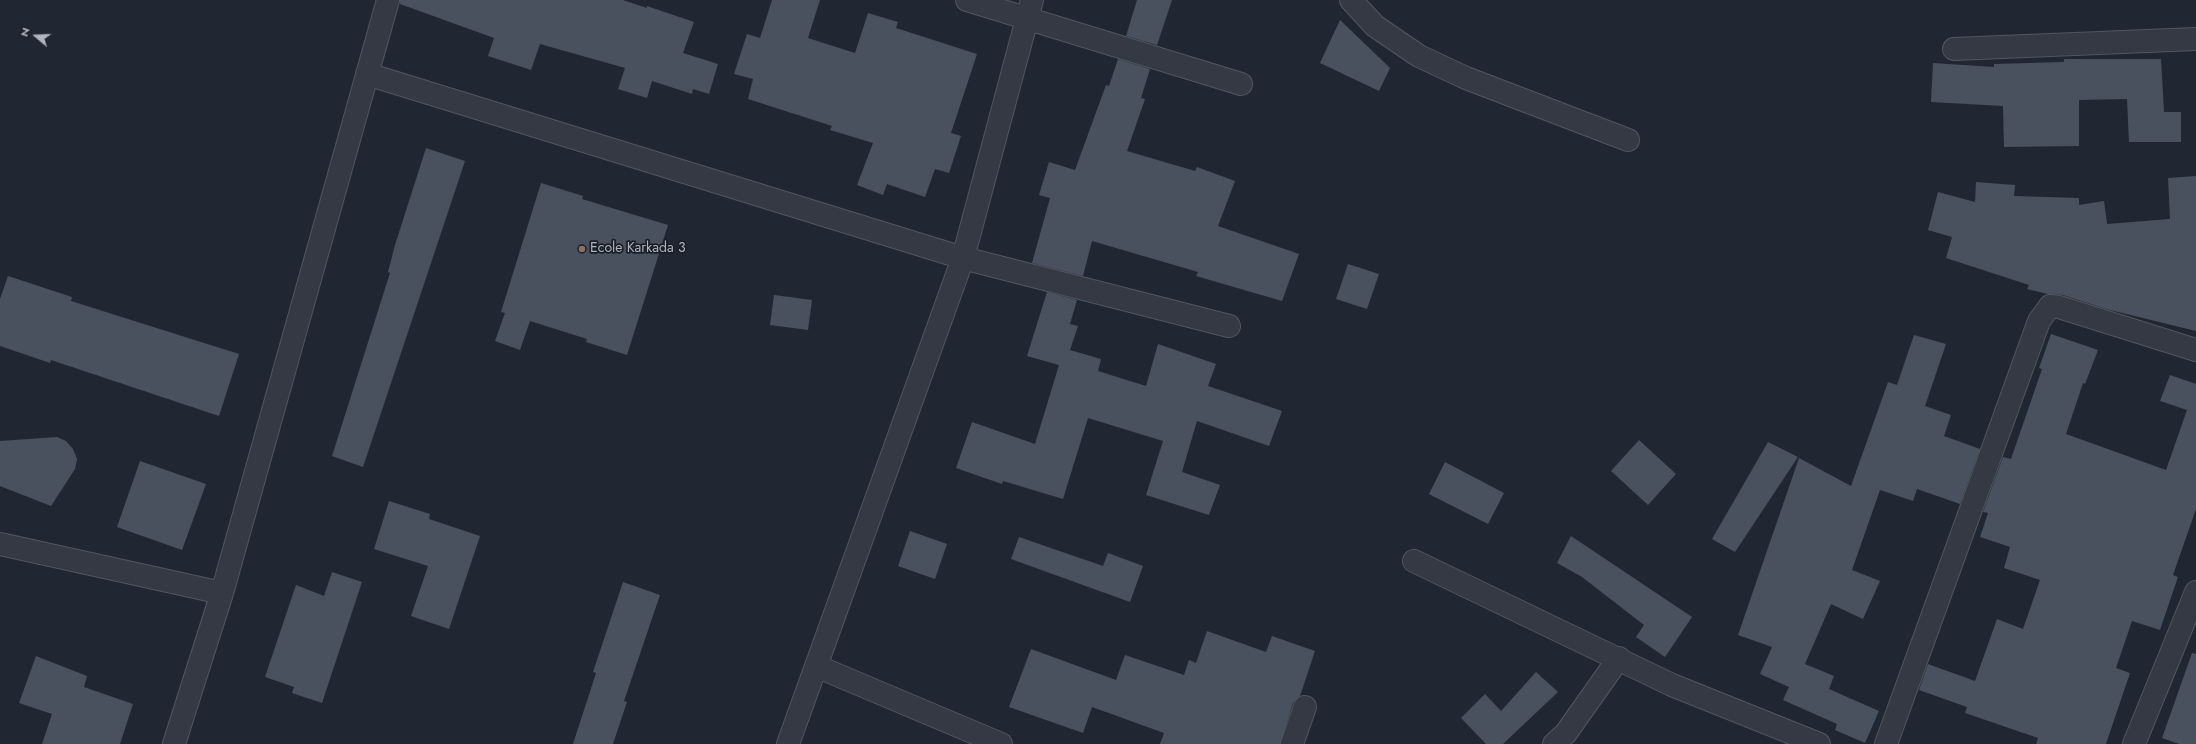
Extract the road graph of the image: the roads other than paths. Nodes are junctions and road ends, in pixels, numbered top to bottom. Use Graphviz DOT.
graph roads {
  1 [pos="388,0"];
  2 [pos="967,0"];
  3 [pos="1351,0"];
  4 [pos="1029,9"];
  5 [pos="2196,39"];
  6 [pos="1954,49"];
  7 [pos="367,74"];
  8 [pos="1241,84"];
  9 [pos="1628,140"];
  10 [pos="963,258"];
  11 [pos="1229,326"];
  12 [pos="2196,350"];
  13 [pos="0,544"];
  14 [pos="1414,561"];
  15 [pos="2196,592"];
  16 [pos="222,593"];
  17 [pos="1619,658"];
  18 [pos="816,666"];
  19 [pos="1305,707"];
  20 [pos="174,744"];
  21 [pos="788,744"];
  22 [pos="1001,744"];
  23 [pos="1292,744"];
  24 [pos="1554,744"];
  25 [pos="1819,744"];
  26 [pos="1886,744"];
  27 [pos="2134,744"];
  1 -- 7 [label="street"];
  2 -- 4 [label="street"];
  3 -- 9 [label="street"];
  4 -- 8 [label="street"];
  4 -- 10 [label="street"];
  5 -- 6 [label="street"];
  7 -- 10 [label="street"];
  7 -- 16 [label="street"];
  10 -- 11 [label="street"];
  10 -- 18 [label="street"];
  12 -- 26 [label="street"];
  13 -- 16 [label="street"];
  14 -- 17 [label="street"];
  15 -- 27 [label="street"];
  16 -- 20 [label="street"];
  17 -- 24 [label="street"];
  17 -- 25 [label="street"];
  18 -- 21 [label="street"];
  18 -- 22 [label="street"];
  19 -- 23 [label="street"];
}
